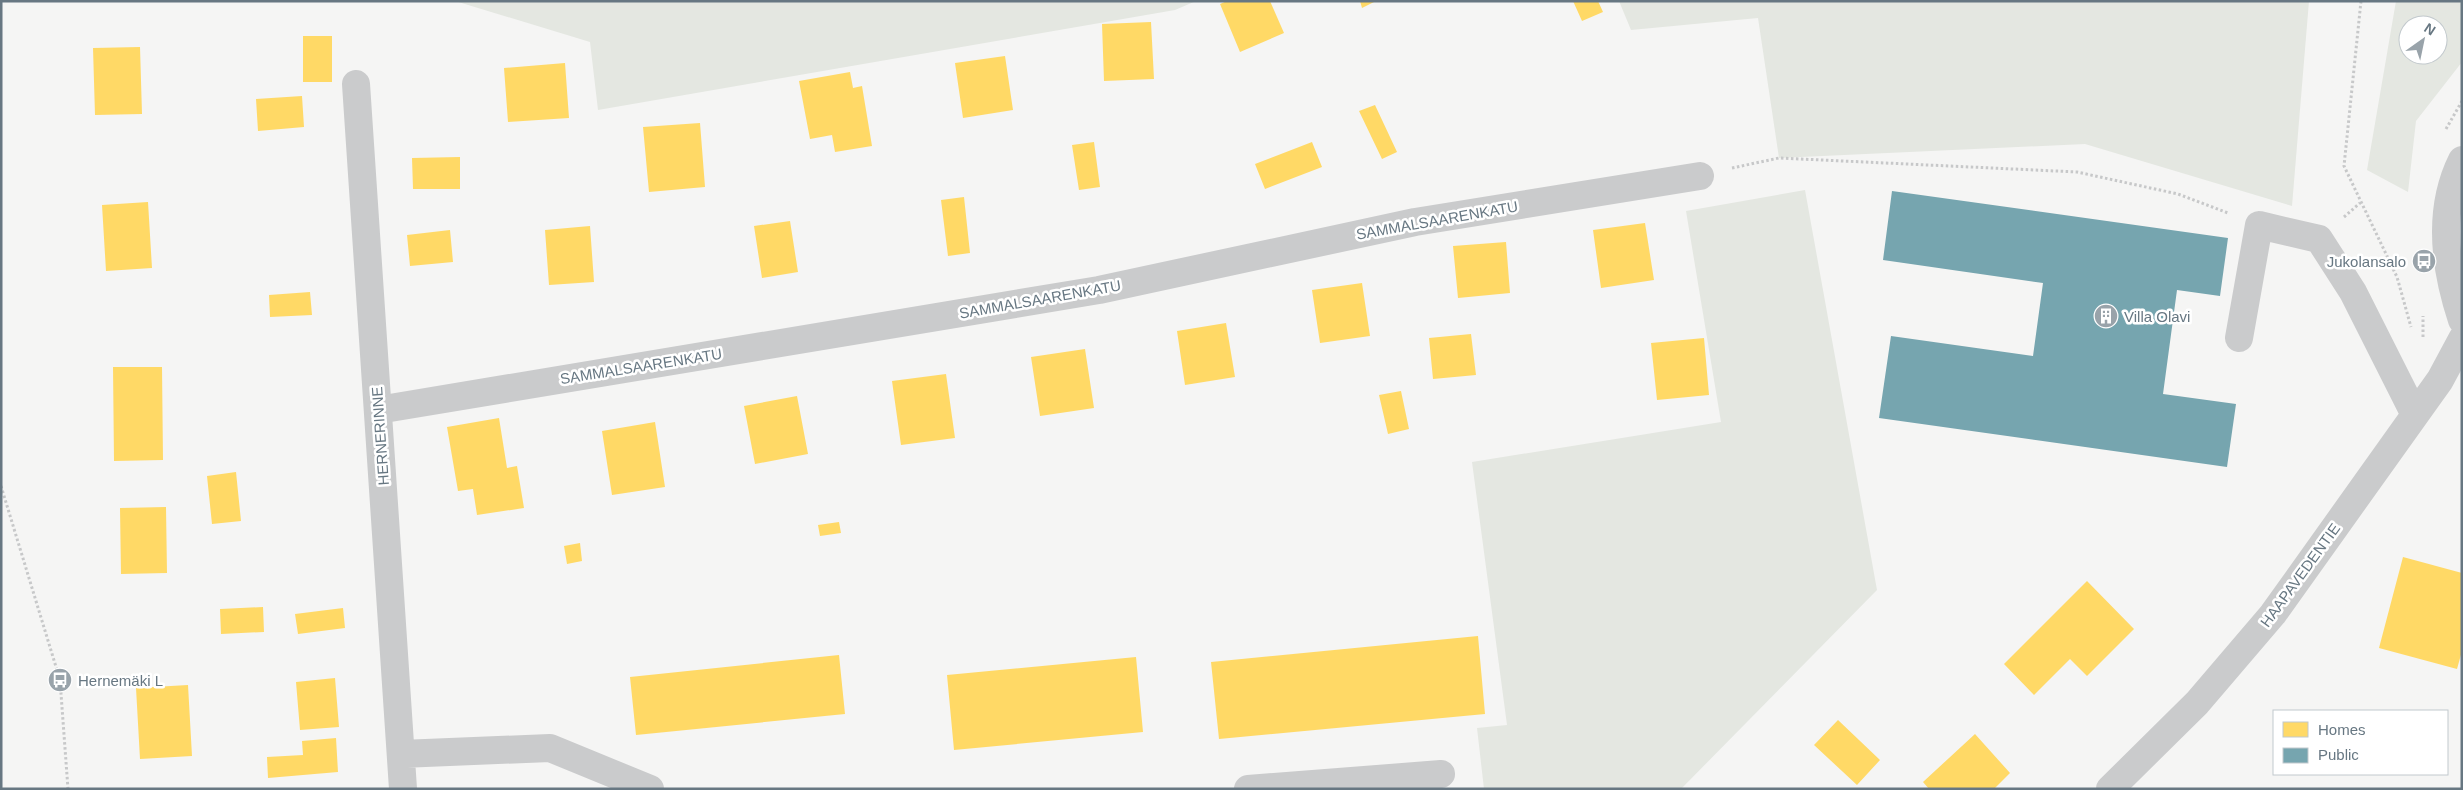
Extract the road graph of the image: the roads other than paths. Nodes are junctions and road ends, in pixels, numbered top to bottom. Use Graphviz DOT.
graph roads {
  1 [pos="356,84"];
  2 [pos="2462,160"];
  3 [pos="1700,176"];
  4 [pos="2462,320"];
  5 [pos="2239,338"];
  6 [pos="2462,339"];
  7 [pos="378,410"];
  8 [pos="2415,415"];
  9 [pos="401,754"];
  10 [pos="1441,774"];
  11 [pos="402,789"];
  12 [pos="650,789"];
  13 [pos="1248,789"];
  14 [pos="2110,789"];
  1 -- 7 [label="street, HERNERINNE"];
  2 -- 4 [label="street"];
  3 -- 7 [label="street, SAMMALSAARENKATU"];
  5 -- 8 [label="street"];
  6 -- 8 [label="street, HAAPAVEDENTIE"];
  7 -- 9 [label="street, HERNERINNE"];
  8 -- 14 [label="street, HAAPAVEDENTIE"];
  9 -- 11 [label="street, HERNERINNE"];
  9 -- 12 [label="street"];
  10 -- 13 [label="street"];
}
